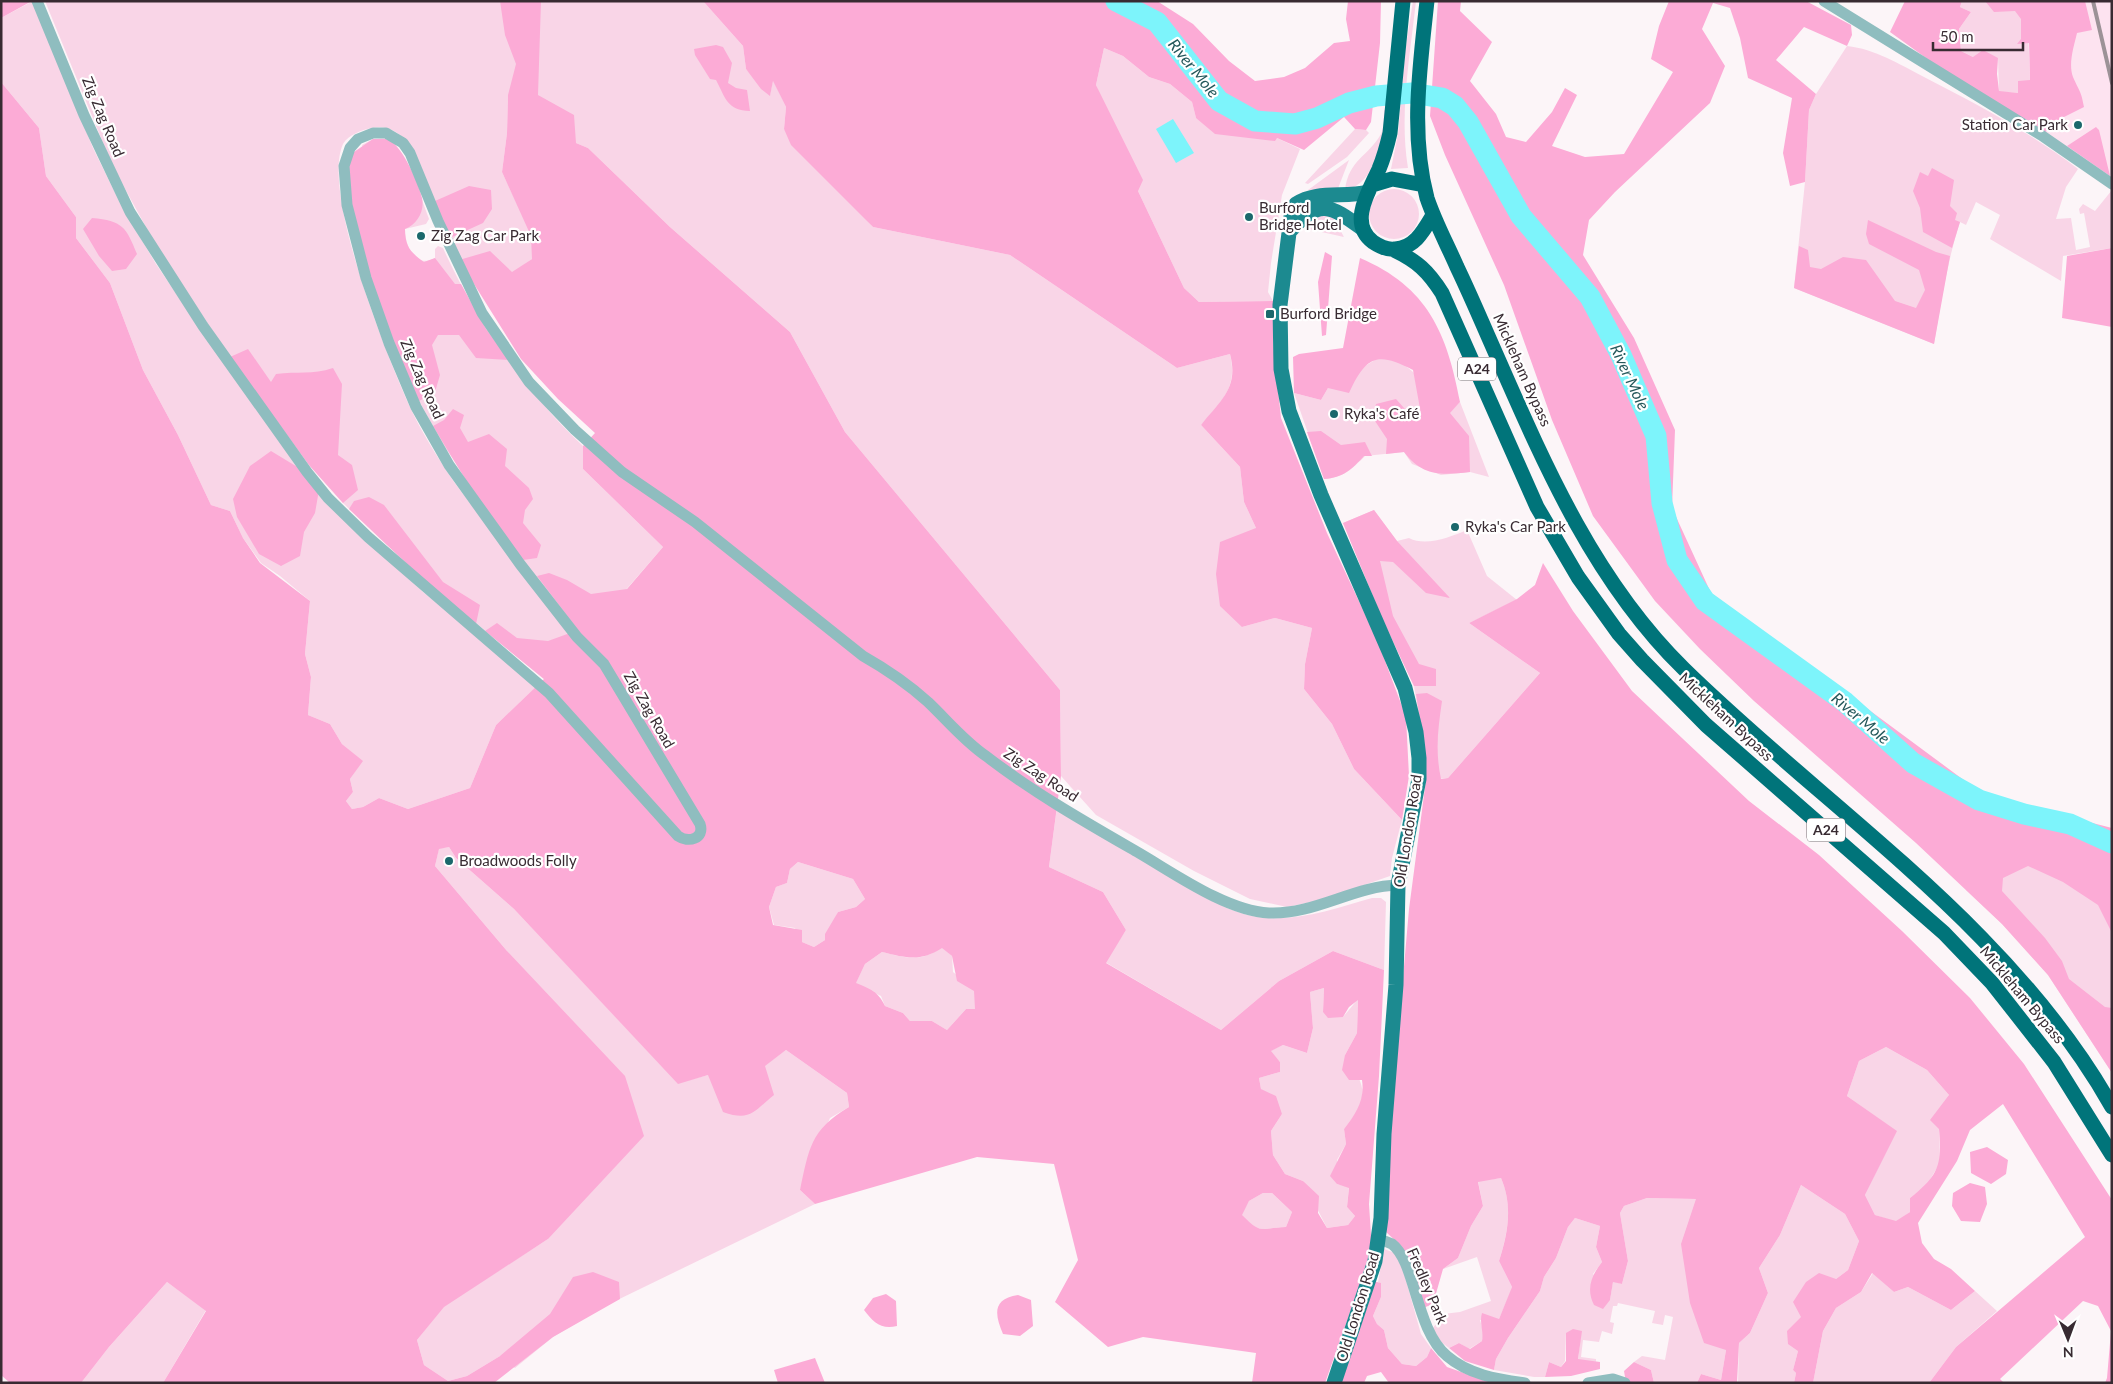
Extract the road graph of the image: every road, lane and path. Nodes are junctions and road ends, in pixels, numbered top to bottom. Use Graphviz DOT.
graph roads {
  1 [pos="37,1"];
  2 [pos="1403,1"];
  3 [pos="1427,1"];
  4 [pos="1824,1"];
  5 [pos="2112,184"];
  6 [pos="1424,185"];
  7 [pos="1370,188"];
  8 [pos="1433,215"];
  9 [pos="1363,229"];
  10 [pos="1291,230"];
  11 [pos="1394,250"];
  12 [pos="1398,885"];
  13 [pos="2112,1107"];
  14 [pos="2112,1155"];
  15 [pos="1378,1239"];
  16 [pos="1334,1383"];
  17 [pos="1525,1383"];
  18 [pos="1588,1383"];
  19 [pos="1625,1383"];
  1 -- 12 [label="street, Zig Zag Road"];
  2 -- 7 [label="highway"];
  3 -- 6 [label="highway"];
  4 -- 5 [label="street"];
  6 -- 7 [label="highway"];
  6 -- 8 [label="highway"];
  7 -- 9 [label="highway"];
  7 -- 10 [label="main road"];
  8 -- 11 [label="highway"];
  8 -- 13 [label="highway, Mickleham Bypass / A24"];
  9 -- 10 [label="main road"];
  9 -- 11 [label="highway"];
  10 -- 12 [label="main road, Old London Road"];
  11 -- 14 [label="highway, Mickleham Bypass / A24"];
  12 -- 15 [label="main road, Old London Road"];
  15 -- 16 [label="main road, Old London Road"];
  15 -- 17 [label="street, Fredley Park"];
  18 -- 19 [label="street"];
}
